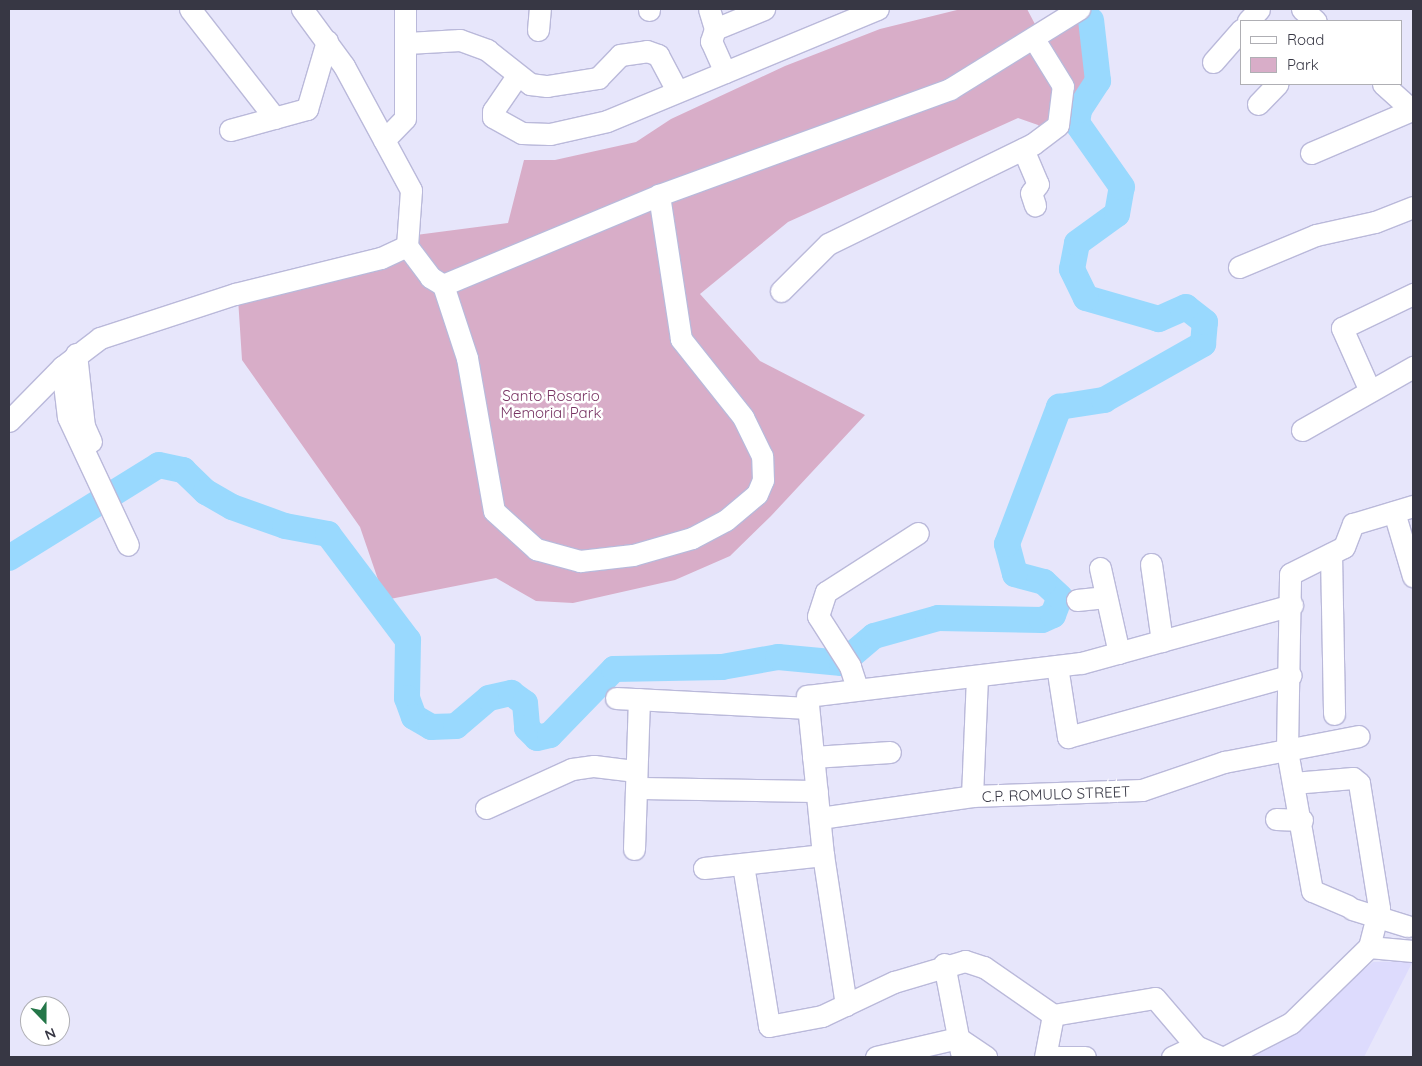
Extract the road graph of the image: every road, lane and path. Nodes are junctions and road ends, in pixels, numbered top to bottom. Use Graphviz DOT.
graph roads {
  1 [pos="190,9"];
  2 [pos="302,9"];
  3 [pos="405,9"];
  4 [pos="540,9"];
  5 [pos="764,9"];
  6 [pos="878,9"];
  7 [pos="1259,9"];
  8 [pos="1302,9"];
  9 [pos="1077,11"];
  10 [pos="832,16"];
  11 [pos="712,19"];
  12 [pos="1249,20"];
  13 [pos="1315,20"];
  14 [pos="538,30"];
  15 [pos="1240,31"];
  16 [pos="1034,39"];
  17 [pos="327,41"];
  18 [pos="407,43"];
  19 [pos="1214,62"];
  20 [pos="725,72"];
  21 [pos="517,76"];
  22 [pos="1277,85"];
  23 [pos="1384,85"];
  24 [pos="677,90"];
  25 [pos="1258,104"];
  26 [pos="1412,110"];
  27 [pos="274,118"];
  28 [pos="230,130"];
  29 [pos="384,140"];
  30 [pos="1023,149"];
  31 [pos="1311,153"];
  32 [pos="659,196"];
  33 [pos="1035,205"];
  34 [pos="1413,207"];
  35 [pos="407,246"];
  36 [pos="1239,267"];
  37 [pos="443,285"];
  38 [pos="781,291"];
  39 [pos="1413,294"];
  40 [pos="69,360"];
  41 [pos="1413,367"];
  42 [pos="1370,391"];
  43 [pos="9,421"];
  44 [pos="1302,430"];
  45 [pos="1404,509"];
  46 [pos="918,533"];
  47 [pos="1331,554"];
  48 [pos="1151,564"];
  49 [pos="1100,568"];
  50 [pos="1413,576"];
  51 [pos="1106,597"];
  52 [pos="1077,600"];
  53 [pos="1292,605"];
  54 [pos="1162,641"];
  55 [pos="1120,653"];
  56 [pos="1057,666"];
  57 [pos="1292,675"];
  58 [pos="977,676"];
  59 [pos="857,688"];
  60 [pos="616,698"];
  61 [pos="639,699"];
  62 [pos="808,708"];
  63 [pos="1334,714"];
  64 [pos="1359,736"];
  65 [pos="1287,750"];
  66 [pos="890,752"];
  67 [pos="813,758"];
  68 [pos="636,780"];
  69 [pos="1293,783"];
  70 [pos="817,791"];
  71 [pos="972,796"];
  72 [pos="486,808"];
  73 [pos="820,818"];
  74 [pos="1276,819"];
  75 [pos="1302,820"];
  76 [pos="634,849"];
  77 [pos="823,855"];
  78 [pos="743,864"];
  79 [pos="704,868"];
  80 [pos="1376,917"];
  81 [pos="1407,926"];
  82 [pos="1369,947"];
  83 [pos="1413,951"];
  84 [pos="944,964"];
  85 [pos="846,1005"];
  86 [pos="1053,1015"];
  87 [pos="1196,1046"];
  88 [pos="960,1048"];
  89 [pos="886,1056"];
  90 [pos="986,1057"];
  91 [pos="1045,1057"];
  92 [pos="1050,1057"];
  93 [pos="1085,1057"];
  94 [pos="1172,1057"];
  95 [pos="1221,1057"];
  96 [pos="1225,1057"];
  1 -- 27 [label="street"];
  2 -- 17 [label="street"];
  3 -- 18 [label="street"];
  4 -- 14 [label="street"];
  5 -- 11 [label="street"];
  6 -- 10 [label="street"];
  7 -- 12 [label="street"];
  8 -- 13 [label="street"];
  9 -- 16 [label="street"];
  10 -- 20 [label="street"];
  11 -- 20 [label="street"];
  15 -- 19 [label="street"];
  16 -- 30 [label="street"];
  16 -- 32 [label="street"];
  17 -- 27 [label="street"];
  17 -- 29 [label="street"];
  18 -- 21 [label="street"];
  18 -- 29 [label="street"];
  20 -- 24 [label="street"];
  21 -- 24 [label="street"];
  21 -- 24 [label="street"];
  22 -- 25 [label="street"];
  23 -- 26 [label="street"];
  26 -- 31 [label="street"];
  27 -- 28 [label="street"];
  29 -- 35 [label="street"];
  30 -- 33 [label="street"];
  30 -- 38 [label="street"];
  32 -- 37 [label="street"];
  32 -- 37 [label="street"];
  34 -- 36 [label="street"];
  35 -- 37 [label="street"];
  35 -- 40 [label="street"];
  39 -- 42 [label="street"];
  40 -- 40 [label="street"];
  40 -- 43 [label="street"];
  41 -- 42 [label="street"];
  42 -- 44 [label="street"];
  45 -- 47 [label="street"];
  45 -- 50 [label="street"];
  46 -- 59 [label="street"];
  47 -- 53 [label="street"];
  47 -- 63 [label="street"];
  48 -- 54 [label="street"];
  49 -- 51 [label="street"];
  51 -- 52 [label="street"];
  51 -- 55 [label="street"];
  53 -- 54 [label="street"];
  53 -- 57 [label="street"];
  54 -- 55 [label="street"];
  55 -- 56 [label="street"];
  56 -- 57 [label="street"];
  56 -- 58 [label="street"];
  57 -- 65 [label="street"];
  58 -- 59 [label="street"];
  58 -- 71 [label="street"];
  59 -- 62 [label="street"];
  60 -- 61 [label="street"];
  61 -- 62 [label="street"];
  61 -- 68 [label="street"];
  62 -- 67 [label="street"];
  64 -- 65 [label="street, C.P. ROMULO STREET"];
  65 -- 69 [label="street"];
  65 -- 71 [label="street, C.P. ROMULO STREET"];
  66 -- 67 [label="street"];
  67 -- 70 [label="street"];
  68 -- 70 [label="street"];
  68 -- 72 [label="street"];
  68 -- 76 [label="street"];
  69 -- 75 [label="street"];
  69 -- 80 [label="street"];
  70 -- 73 [label="street"];
  71 -- 73 [label="street, C.P. ROMULO STREET"];
  73 -- 77 [label="street"];
  74 -- 75 [label="street"];
  75 -- 80 [label="street"];
  77 -- 78 [label="street"];
  77 -- 85 [label="street"];
  78 -- 79 [label="street"];
  78 -- 85 [label="street"];
  80 -- 81 [label="street"];
  80 -- 82 [label="street"];
  82 -- 83 [label="street"];
  82 -- 96 [label="street"];
  84 -- 85 [label="street"];
  84 -- 86 [label="street"];
  84 -- 88 [label="street"];
  86 -- 87 [label="street"];
  86 -- 91 [label="street"];
  87 -- 94 [label="street"];
  87 -- 95 [label="street"];
  88 -- 89 [label="street"];
  88 -- 90 [label="street"];
  92 -- 93 [label="street"];
}
